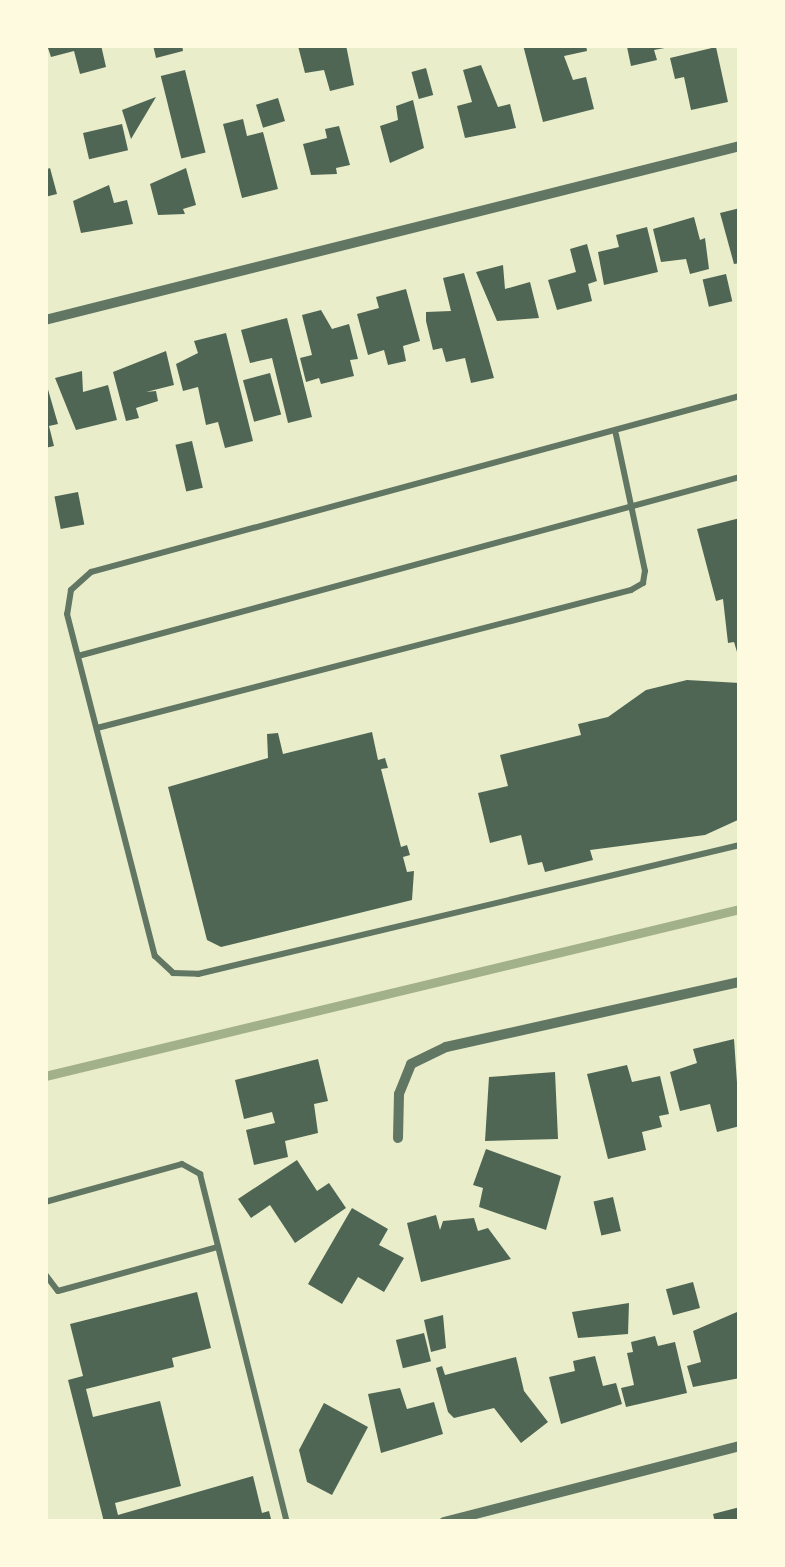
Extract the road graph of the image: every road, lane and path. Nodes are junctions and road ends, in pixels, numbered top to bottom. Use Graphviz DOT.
graph roads {
  1 [pos="740,146"];
  2 [pos="45,320"];
  3 [pos="740,396"];
  4 [pos="616,434"];
  5 [pos="740,476"];
  6 [pos="632,507"];
  7 [pos="78,656"];
  8 [pos="97,728"];
  9 [pos="740,845"];
  10 [pos="740,982"];
  11 [pos="398,1138"];
  12 [pos="45,1202"];
  13 [pos="218,1247"];
  14 [pos="45,1274"];
  15 [pos="740,1446"];
  16 [pos="287,1522"];
  17 [pos="444,1522"];
  1 -- 2 [label="street"];
  3 -- 4 [label="lane"];
  4 -- 6 [label="lane"];
  4 -- 7 [label="lane"];
  5 -- 6 [label="lane"];
  6 -- 7 [label="lane"];
  6 -- 8 [label="lane"];
  7 -- 8 [label="lane"];
  8 -- 9 [label="lane"];
  10 -- 11 [label="street"];
  12 -- 13 [label="lane"];
  13 -- 14 [label="lane"];
  13 -- 16 [label="lane"];
  15 -- 17 [label="street"];
}
